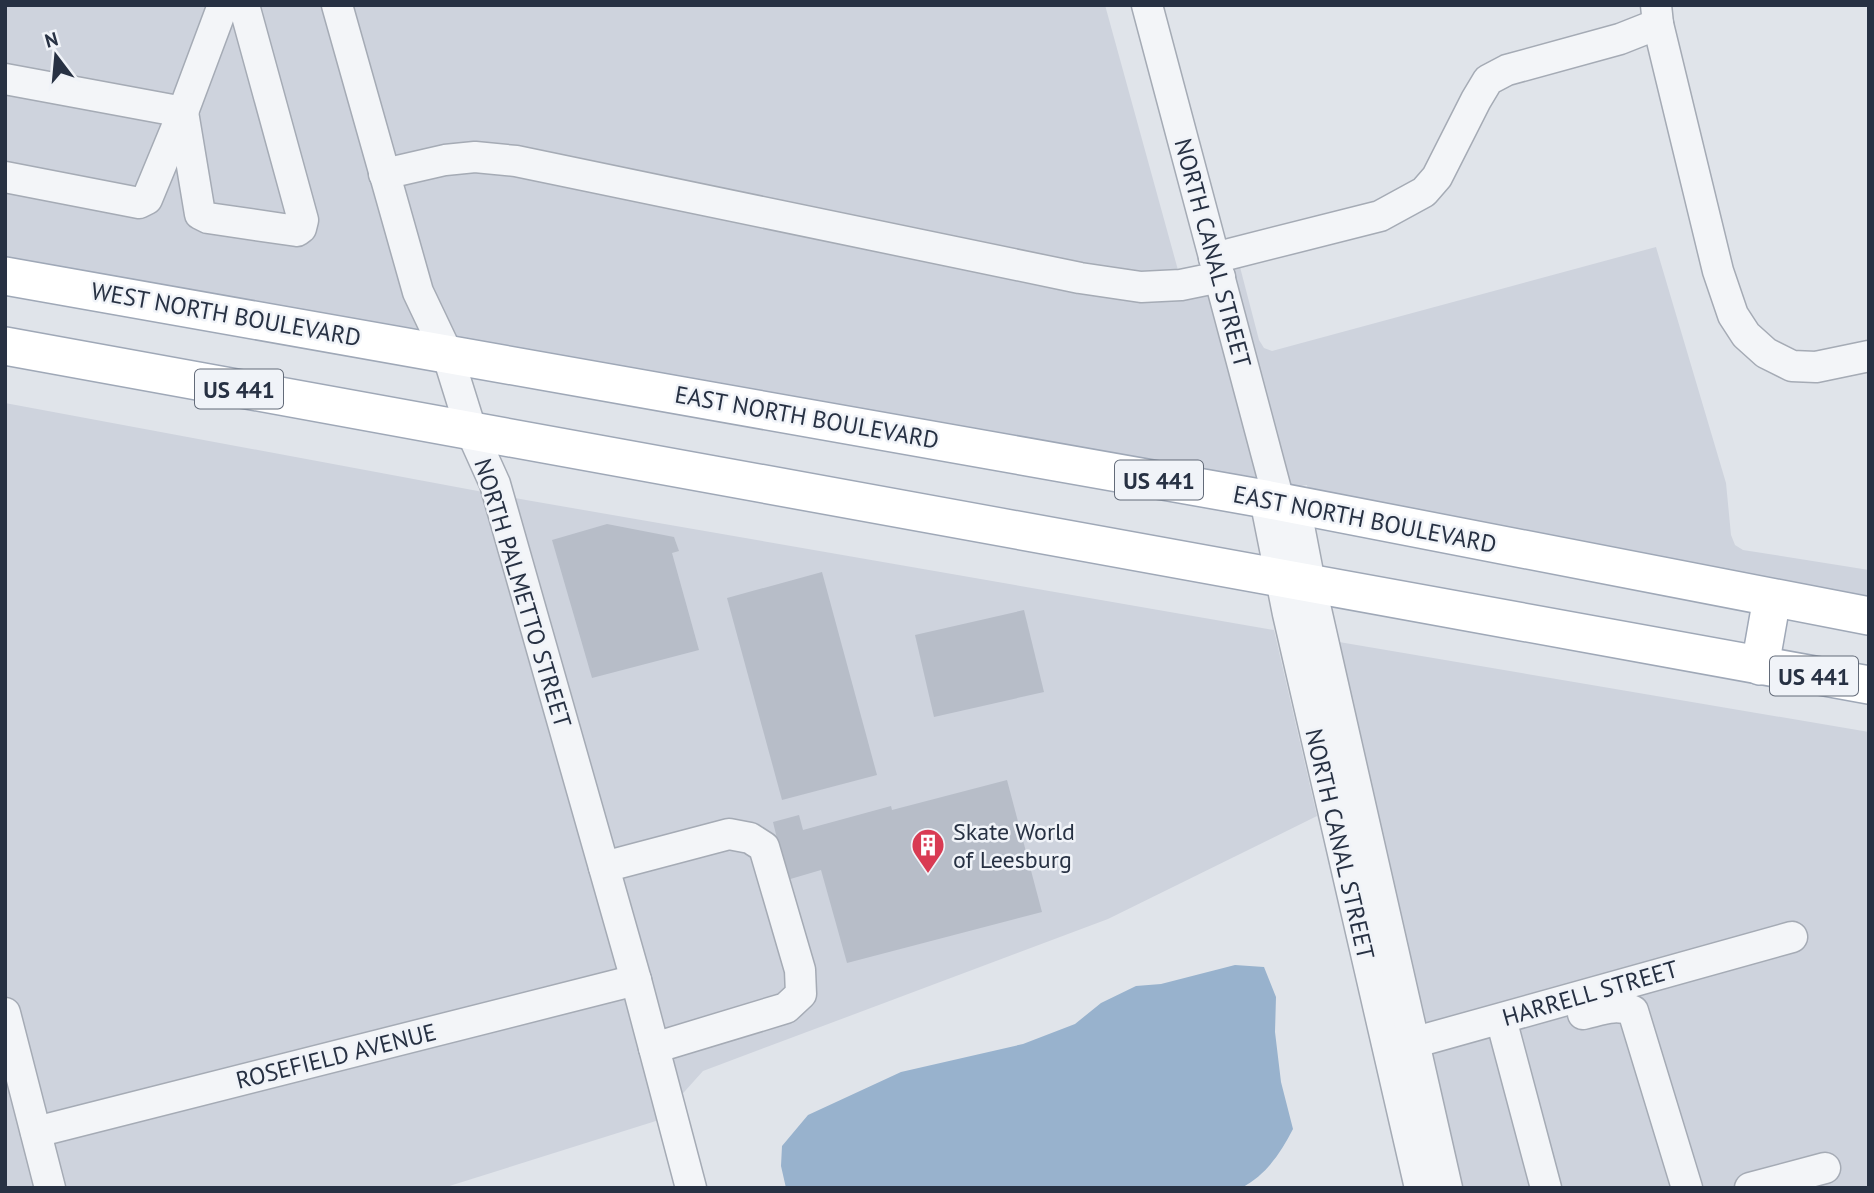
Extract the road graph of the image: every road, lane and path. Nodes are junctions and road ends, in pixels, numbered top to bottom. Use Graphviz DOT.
graph roads {
  1 [pos="223,5"];
  2 [pos="244,5"];
  3 [pos="337,5"];
  4 [pos="1147,5"];
  5 [pos="1657,15"];
  6 [pos="5,79"];
  7 [pos="183,111"];
  8 [pos="384,174"];
  9 [pos="5,177"];
  10 [pos="1217,268"];
  11 [pos="5,276"];
  12 [pos="5,346"];
  13 [pos="447,353"];
  14 [pos="1869,356"];
  15 [pos="472,433"];
  16 [pos="1280,501"];
  17 [pos="1295,580"];
  18 [pos="1772,598"];
  19 [pos="1869,616"];
  20 [pos="1760,666"];
  21 [pos="1869,685"];
  22 [pos="604,867"];
  23 [pos="1792,937"];
  24 [pos="636,980"];
  25 [pos="5,1013"];
  26 [pos="1503,1027"];
  27 [pos="1402,1046"];
  28 [pos="654,1048"];
  29 [pos="15,1089"];
  30 [pos="36,1132"];
  31 [pos="1825,1168"];
  32 [pos="50,1188"];
  33 [pos="691,1188"];
  34 [pos="1420,1188"];
  35 [pos="1447,1188"];
  36 [pos="1546,1188"];
  37 [pos="1687,1188"];
  38 [pos="1750,1188"];
  1 -- 7 [label="street"];
  2 -- 7 [label="street"];
  3 -- 8 [label="street, NORTH PALMETTO STREET"];
  4 -- 10 [label="street, NORTH CANAL STREET"];
  5 -- 10 [label="street"];
  5 -- 14 [label="street"];
  6 -- 7 [label="street"];
  7 -- 9 [label="street"];
  8 -- 10 [label="street"];
  8 -- 13 [label="street, NORTH PALMETTO STREET"];
  10 -- 16 [label="street, NORTH CANAL STREET"];
  11 -- 13 [label="main road, WEST NORTH BOULEVARD / US 441"];
  12 -- 15 [label="main road, US 441"];
  13 -- 15 [label="street, NORTH PALMETTO STREET"];
  13 -- 16 [label="main road, EAST NORTH BOULEVARD / US 441"];
  15 -- 17 [label="main road, US 441"];
  15 -- 22 [label="street, NORTH PALMETTO STREET"];
  16 -- 17 [label="street, NORTH CANAL STREET"];
  16 -- 18 [label="main road, EAST NORTH BOULEVARD / US 441"];
  17 -- 20 [label="main road, US 441"];
  17 -- 27 [label="street, NORTH CANAL STREET"];
  18 -- 19 [label="main road, EAST NORTH BOULEVARD / US 441"];
  18 -- 20 [label="main road"];
  20 -- 21 [label="main road, US 441"];
  22 -- 24 [label="street, NORTH PALMETTO STREET"];
  22 -- 28 [label="street"];
  23 -- 26 [label="street, HARRELL STREET"];
  24 -- 28 [label="street, NORTH PALMETTO STREET"];
  24 -- 30 [label="street, ROSEFIELD AVENUE"];
  25 -- 29 [label="street"];
  26 -- 27 [label="street, HARRELL STREET"];
  26 -- 36 [label="street"];
  26 -- 37 [label="street"];
  27 -- 34 [label="street, NORTH CANAL STREET"];
  27 -- 35 [label="street"];
  28 -- 33 [label="street, NORTH PALMETTO STREET"];
  29 -- 30 [label="street"];
  30 -- 32 [label="street"];
  31 -- 38 [label="street"];
}
